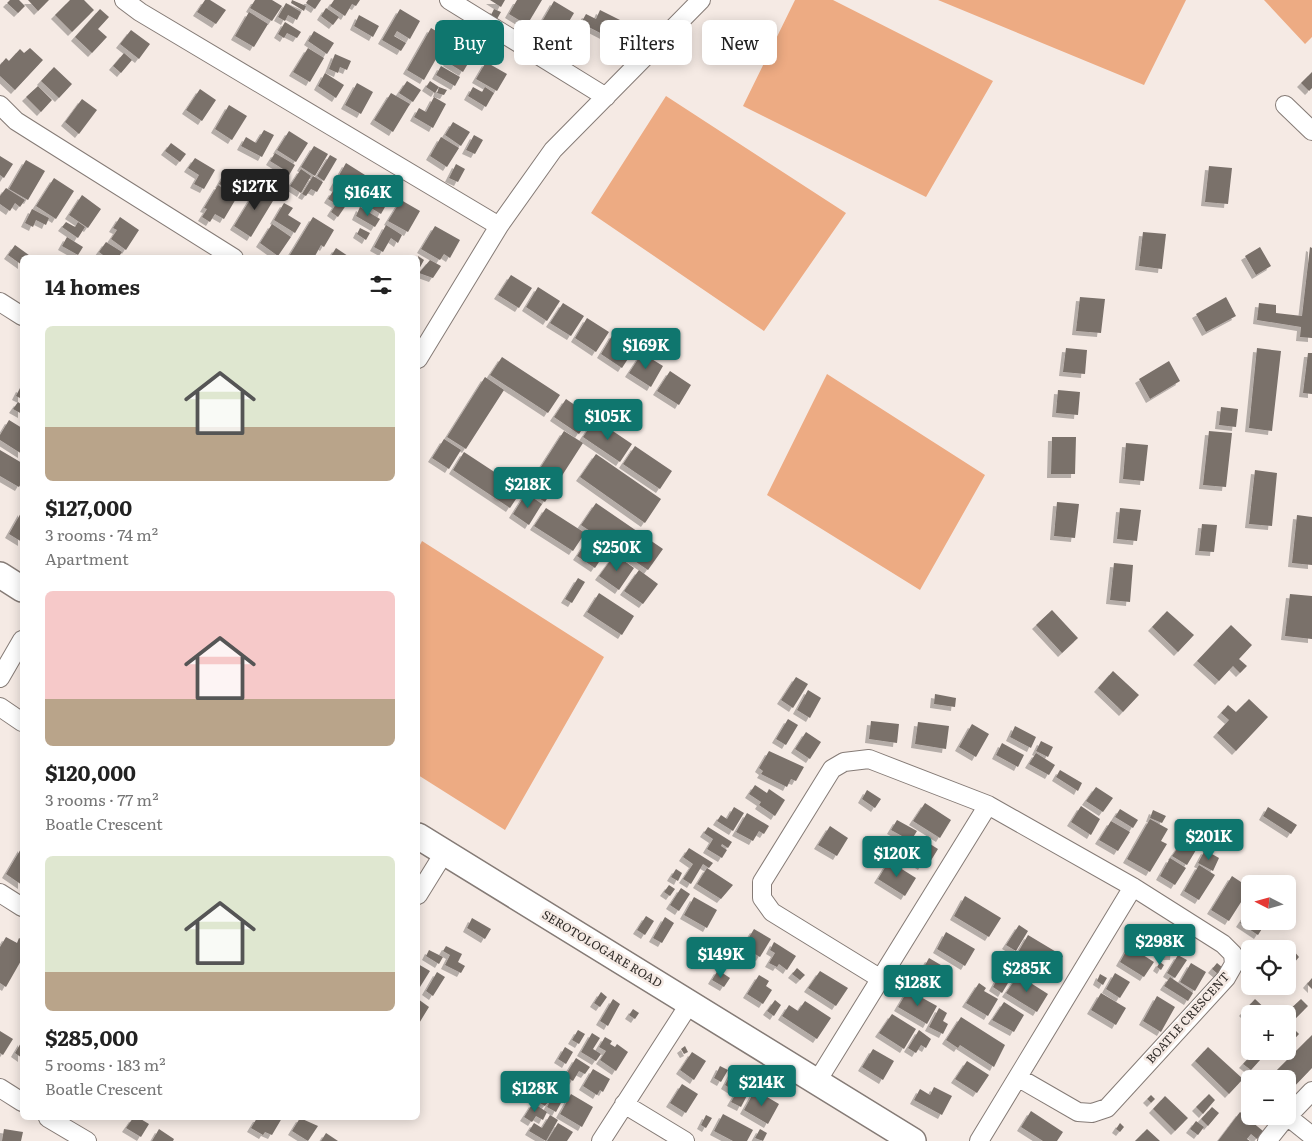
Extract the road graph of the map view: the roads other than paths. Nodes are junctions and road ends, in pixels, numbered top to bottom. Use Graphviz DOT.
graph roads {
  1 [pos="124,0"];
  2 [pos="449,0"];
  3 [pos="701,0"];
  4 [pos="606,97"];
  5 [pos="1285,104"];
  6 [pos="0,105"];
  7 [pos="1312,131"];
  8 [pos="500,226"];
  9 [pos="229,255"];
  10 [pos="0,302"];
  11 [pos="20,315"];
  12 [pos="420,357"];
  13 [pos="0,575"];
  14 [pos="20,588"];
  15 [pos="20,643"];
  16 [pos="0,678"];
  17 [pos="0,707"];
  18 [pos="20,721"];
  19 [pos="988,805"];
  20 [pos="420,837"];
  21 [pos="444,853"];
  22 [pos="1133,887"];
  23 [pos="420,892"];
  24 [pos="0,893"];
  25 [pos="20,906"];
  26 [pos="882,979"];
  27 [pos="690,1003"];
  28 [pos="1018,1078"];
  29 [pos="816,1083"];
  30 [pos="0,1088"];
  31 [pos="1312,1091"];
  32 [pos="20,1101"];
  33 [pos="624,1104"];
  34 [pos="1296,1107"];
  35 [pos="51,1120"];
  36 [pos="1296,1123"];
  37 [pos="1280,1125"];
  38 [pos="1312,1136"];
  39 [pos="88,1141"];
  40 [pos="601,1141"];
  41 [pos="685,1141"];
  42 [pos="914,1141"];
  43 [pos="979,1141"];
  44 [pos="1267,1141"];
  1 -- 8 [label="street"];
  2 -- 4 [label="street"];
  3 -- 4 [label="street"];
  4 -- 8 [label="street"];
  5 -- 7 [label="street"];
  6 -- 9 [label="street"];
  8 -- 12 [label="street"];
  10 -- 11 [label="street"];
  13 -- 14 [label="street"];
  15 -- 16 [label="street"];
  17 -- 18 [label="street"];
  19 -- 22 [label="street, BOATLE CRESCENT"];
  19 -- 26 [label="street"];
  19 -- 26 [label="street, BOATLE CRESCENT"];
  20 -- 21 [label="street, SEROTOLOGARE ROAD"];
  21 -- 23 [label="street"];
  21 -- 27 [label="street, SEROTOLOGARE ROAD"];
  22 -- 28 [label="street"];
  22 -- 28 [label="street, BOATLE CRESCENT"];
  24 -- 25 [label="street"];
  26 -- 29 [label="street"];
  27 -- 29 [label="street, SEROTOLOGARE ROAD"];
  27 -- 33 [label="street"];
  28 -- 43 [label="street"];
  29 -- 42 [label="street, SEROTOLOGARE ROAD"];
  30 -- 32 [label="street"];
  31 -- 34 [label="street"];
  33 -- 40 [label="street"];
  33 -- 41 [label="street"];
  35 -- 39 [label="street"];
  36 -- 38 [label="street"];
  37 -- 44 [label="street"];
}
